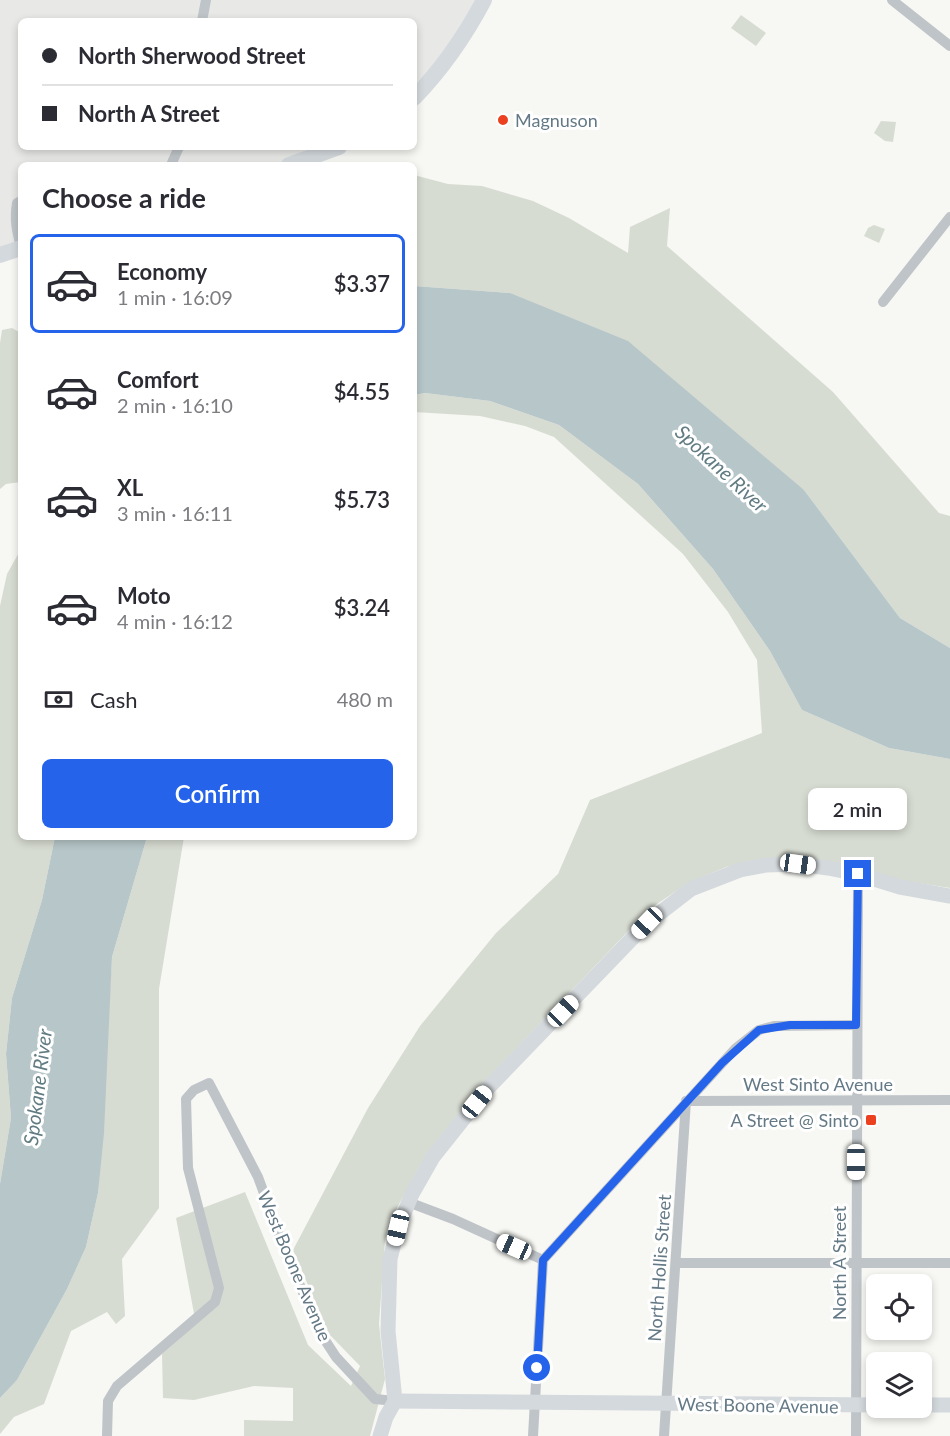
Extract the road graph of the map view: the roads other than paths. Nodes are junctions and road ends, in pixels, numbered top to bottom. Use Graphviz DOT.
graph roads {
  1 [pos="206,0"];
  2 [pos="484,0"];
  3 [pos="892,0"];
  4 [pos="203,18"];
  5 [pos="950,46"];
  6 [pos="417,96"];
  7 [pos="331,150"];
  8 [pos="297,162"];
  9 [pos="18,202"];
  10 [pos="950,217"];
  11 [pos="18,237"];
  12 [pos="18,249"];
  13 [pos="0,255"];
  14 [pos="883,302"];
  15 [pos="858,874"];
  16 [pos="950,896"];
  17 [pos="856,1025"];
  18 [pos="686,1101"];
  19 [pos="856,1101"];
  20 [pos="950,1101"];
  21 [pos="408,1202"];
  22 [pos="543,1260"];
  23 [pos="676,1263"];
  24 [pos="950,1263"];
  25 [pos="856,1264"];
  26 [pos="394,1401"];
  27 [pos="535,1403"];
  28 [pos="666,1404"];
  29 [pos="932,1405"];
  30 [pos="950,1405"];
  31 [pos="856,1406"];
  32 [pos="866,1406"];
  33 [pos="107,1436"];
  34 [pos="380,1436"];
  35 [pos="533,1436"];
  36 [pos="664,1436"];
  37 [pos="856,1436"];
  1 -- 4 [label="street"];
  2 -- 6 [label="main road"];
  3 -- 5 [label="street"];
  7 -- 8 [label="main road"];
  9 -- 11 [label="street"];
  10 -- 14 [label="street"];
  12 -- 13 [label="main road"];
  15 -- 16 [label="street"];
  15 -- 17 [label="street, North A Street"];
  15 -- 21 [label="street"];
  17 -- 18 [label="street"];
  17 -- 19 [label="street, North A Street"];
  18 -- 19 [label="street, West Sinto Avenue"];
  18 -- 22 [label="street"];
  18 -- 23 [label="street, North Hollis Street"];
  19 -- 20 [label="street, West Sinto Avenue"];
  19 -- 25 [label="street, North A Street"];
  21 -- 22 [label="street"];
  21 -- 26 [label="street"];
  22 -- 27 [label="street"];
  23 -- 25 [label="street"];
  23 -- 28 [label="street, North Hollis Street"];
  24 -- 25 [label="street"];
  25 -- 31 [label="street, North A Street"];
  26 -- 27 [label="street, West Boone Avenue"];
  26 -- 33 [label="street, West Boone Avenue"];
  26 -- 34 [label="street"];
  27 -- 28 [label="street, West Boone Avenue"];
  27 -- 35 [label="street"];
  28 -- 31 [label="street, West Boone Avenue"];
  28 -- 36 [label="street, North Hollis Street"];
  29 -- 30 [label="street"];
  31 -- 32 [label="street, West Boone Avenue"];
  31 -- 37 [label="street, North A Street"];
}
